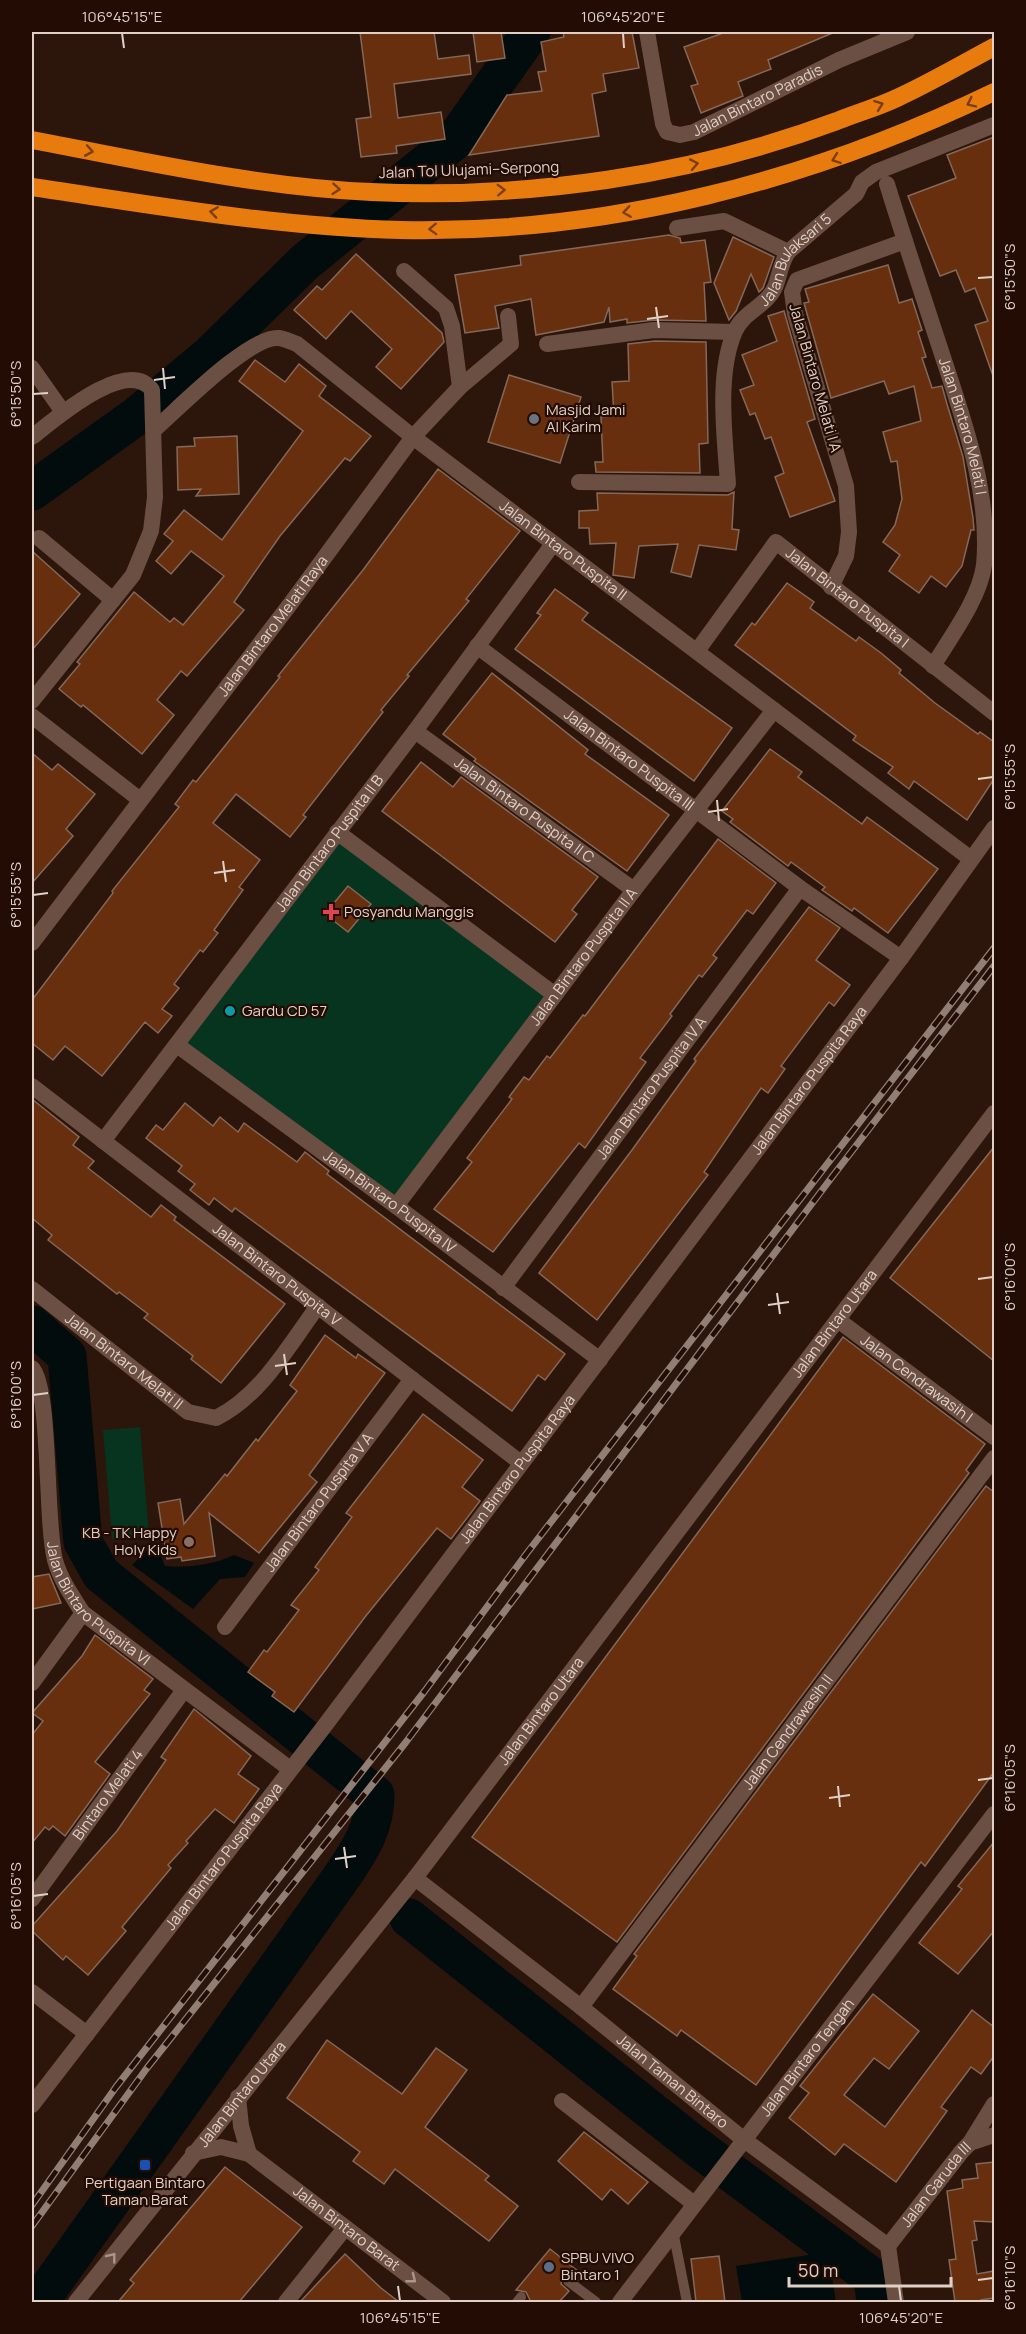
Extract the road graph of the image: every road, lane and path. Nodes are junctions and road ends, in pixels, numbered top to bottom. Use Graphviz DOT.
graph roads {
  1 [pos="647,32"];
  2 [pos="907,32"];
  3 [pos="994,47"];
  4 [pos="994,92"];
  5 [pos="994,125"];
  6 [pos="32,140"];
  7 [pos="887,184"];
  8 [pos="32,187"];
  9 [pos="677,228"];
  10 [pos="905,241"];
  11 [pos="788,252"];
  12 [pos="404,271"];
  13 [pos="508,316"];
  14 [pos="734,332"];
  15 [pos="547,344"];
  16 [pos="32,368"];
  17 [pos="460,387"];
  18 [pos="63,412"];
  19 [pos="154,424"];
  20 [pos="32,437"];
  21 [pos="413,437"];
  22 [pos="579,482"];
  23 [pos="39,538"];
  24 [pos="553,544"];
  25 [pos="831,587"];
  26 [pos="113,600"];
  27 [pos="477,646"];
  28 [pos="697,651"];
  29 [pos="933,666"];
  30 [pos="32,700"];
  31 [pos="774,710"];
  32 [pos="994,713"];
  33 [pos="32,716"];
  34 [pos="415,730"];
  35 [pos="139,799"];
  36 [pos="697,812"];
  37 [pos="994,828"];
  38 [pos="337,832"];
  39 [pos="971,860"];
  40 [pos="800,888"];
  41 [pos="634,890"];
  42 [pos="32,943"];
  43 [pos="901,958"];
  44 [pos="555,996"];
  45 [pos="177,1045"];
  46 [pos="32,1086"];
  47 [pos="994,1113"];
  48 [pos="103,1142"];
  49 [pos="396,1206"];
  50 [pos="503,1288"];
  51 [pos="32,1289"];
  52 [pos="318,1306"];
  53 [pos="838,1320"];
  54 [pos="600,1360"];
  55 [pos="32,1368"];
  56 [pos="412,1379"];
  57 [pos="994,1437"];
  58 [pos="994,1458"];
  59 [pos="521,1463"];
  60 [pos="83,1613"];
  61 [pos="225,1627"];
  62 [pos="32,1683"];
  63 [pos="184,1690"];
  64 [pos="295,1762"];
  65 [pos="994,1814"];
  66 [pos="415,1878"];
  67 [pos="32,1899"];
  68 [pos="32,1992"];
  69 [pos="581,2007"];
  70 [pos="87,2034"];
  71 [pos="238,2097"];
  72 [pos="562,2102"];
  73 [pos="994,2104"];
  74 [pos="32,2105"];
  75 [pos="994,2135"];
  76 [pos="970,2143"];
  77 [pos="739,2145"];
  78 [pos="193,2153"];
  79 [pos="249,2154"];
  80 [pos="693,2203"];
  81 [pos="345,2228"];
  82 [pos="673,2231"];
  83 [pos="888,2246"];
  84 [pos="568,2281"];
  85 [pos="439,2301"];
  86 [pos="76,2302"];
  87 [pos="286,2302"];
  88 [pos="596,2302"];
  89 [pos="620,2302"];
  90 [pos="687,2302"];
  91 [pos="896,2302"];
  1 -- 2 [label="street, Jalan Bintaro Paradis"];
  6 -- 3 [label="highway, Jalan Tol Ulujami–Serpong, one-way"];
  4 -- 8 [label="highway, one-way"];
  5 -- 11 [label="street, Jalan Bulaksari 5"];
  7 -- 10 [label="street, Jalan Bintaro Melati I"];
  9 -- 11 [label="street"];
  10 -- 25 [label="street, Jalan Bintaro Melati I A"];
  10 -- 29 [label="street, Jalan Bintaro Melati I"];
  11 -- 14 [label="street, Jalan Bulaksari 5"];
  12 -- 17 [label="street"];
  13 -- 17 [label="street, Jalan Bintaro Melati Raya"];
  14 -- 15 [label="street"];
  14 -- 22 [label="street, Jalan Bulaksari 5"];
  16 -- 18 [label="street"];
  17 -- 21 [label="street, Jalan Bintaro Melati Raya"];
  18 -- 19 [label="street"];
  18 -- 20 [label="street"];
  19 -- 21 [label="street, Jalan Bintaro Puspita II"];
  19 -- 26 [label="street"];
  21 -- 24 [label="street, Jalan Bintaro Puspita II"];
  21 -- 35 [label="street, Jalan Bintaro Melati Raya"];
  23 -- 26 [label="street"];
  24 -- 27 [label="street, Jalan Bintaro Puspita II B"];
  24 -- 28 [label="street, Jalan Bintaro Puspita II"];
  25 -- 28 [label="street, Jalan Bintaro Puspita I"];
  25 -- 29 [label="street, Jalan Bintaro Puspita I"];
  26 -- 30 [label="street"];
  27 -- 34 [label="street, Jalan Bintaro Puspita II B"];
  27 -- 36 [label="street, Jalan Bintaro Puspita III"];
  28 -- 31 [label="street, Jalan Bintaro Puspita II"];
  29 -- 32 [label="street, Jalan Bintaro Puspita I"];
  31 -- 36 [label="street, Jalan Bintaro Puspita II A"];
  31 -- 39 [label="street, Jalan Bintaro Puspita II"];
  33 -- 35 [label="street"];
  34 -- 38 [label="street, Jalan Bintaro Puspita II B"];
  34 -- 41 [label="street, Jalan Bintaro Puspita II C"];
  35 -- 42 [label="street, Jalan Bintaro Melati Raya"];
  36 -- 40 [label="street, Jalan Bintaro Puspita III"];
  36 -- 41 [label="street, Jalan Bintaro Puspita II A"];
  37 -- 39 [label="street, Jalan Bintaro Puspita Raya"];
  38 -- 44 [label="street"];
  38 -- 45 [label="street, Jalan Bintaro Puspita II B"];
  39 -- 43 [label="street, Jalan Bintaro Puspita Raya"];
  40 -- 43 [label="street, Jalan Bintaro Puspita III"];
  40 -- 50 [label="street, Jalan Bintaro Puspita IV A"];
  41 -- 44 [label="street, Jalan Bintaro Puspita II A"];
  43 -- 54 [label="street, Jalan Bintaro Puspita Raya"];
  44 -- 49 [label="street, Jalan Bintaro Puspita II A"];
  45 -- 48 [label="street, Jalan Bintaro Puspita II B"];
  45 -- 49 [label="street, Jalan Bintaro Puspita IV"];
  46 -- 48 [label="street, Jalan Bintaro Puspita V"];
  47 -- 53 [label="street, Jalan Bintaro Utara"];
  48 -- 52 [label="street, Jalan Bintaro Puspita V"];
  49 -- 50 [label="street, Jalan Bintaro Puspita IV"];
  50 -- 54 [label="street, Jalan Bintaro Puspita IV"];
  51 -- 52 [label="street, Jalan Bintaro Melati II"];
  52 -- 56 [label="street, Jalan Bintaro Puspita V"];
  53 -- 57 [label="street, Jalan Cendrawasih I"];
  53 -- 66 [label="street, Jalan Bintaro Utara"];
  54 -- 59 [label="street, Jalan Bintaro Puspita Raya"];
  55 -- 60 [label="street, Jalan Bintaro Puspita VI"];
  56 -- 59 [label="street, Jalan Bintaro Puspita V"];
  56 -- 61 [label="street, Jalan Bintaro Puspita V A"];
  58 -- 69 [label="street, Jalan Cendrawasih II"];
  59 -- 64 [label="street, Jalan Bintaro Puspita Raya"];
  60 -- 62 [label="street"];
  60 -- 63 [label="street, Jalan Bintaro Puspita VI"];
  63 -- 64 [label="street, Jalan Bintaro Puspita VI"];
  63 -- 67 [label="street, Bintaro Melati 4"];
  64 -- 70 [label="street, Jalan Bintaro Puspita Raya"];
  65 -- 77 [label="street, Jalan Bintaro Tengah"];
  66 -- 69 [label="street, Jalan Taman Bintaro"];
  66 -- 71 [label="street, Jalan Bintaro Utara"];
  68 -- 70 [label="street"];
  69 -- 77 [label="street, Jalan Taman Bintaro"];
  70 -- 74 [label="street, Jalan Bintaro Puspita Raya"];
  71 -- 78 [label="street, Jalan Bintaro Utara"];
  71 -- 79 [label="street"];
  72 -- 80 [label="street"];
  73 -- 76 [label="street"];
  75 -- 76 [label="street, Jalan Garuda III"];
  76 -- 83 [label="street, Jalan Garuda III"];
  77 -- 80 [label="street, Jalan Bintaro Tengah"];
  77 -- 83 [label="street, Jalan Taman Bintaro"];
  78 -- 79 [label="street, Jalan Bintaro Barat"];
  86 -- 78 [label="street, Jalan Bintaro Utara, one-way"];
  79 -- 81 [label="street, Jalan Bintaro Barat"];
  80 -- 82 [label="street, Jalan Bintaro Tengah"];
  81 -- 85 [label="street, Jalan Bintaro Barat, one-way"];
  81 -- 87 [label="street"];
  82 -- 89 [label="street, Jalan Bintaro Tengah"];
  82 -- 90 [label="lane"];
  83 -- 91 [label="street"];
  84 -- 88 [label="lane"];
}
